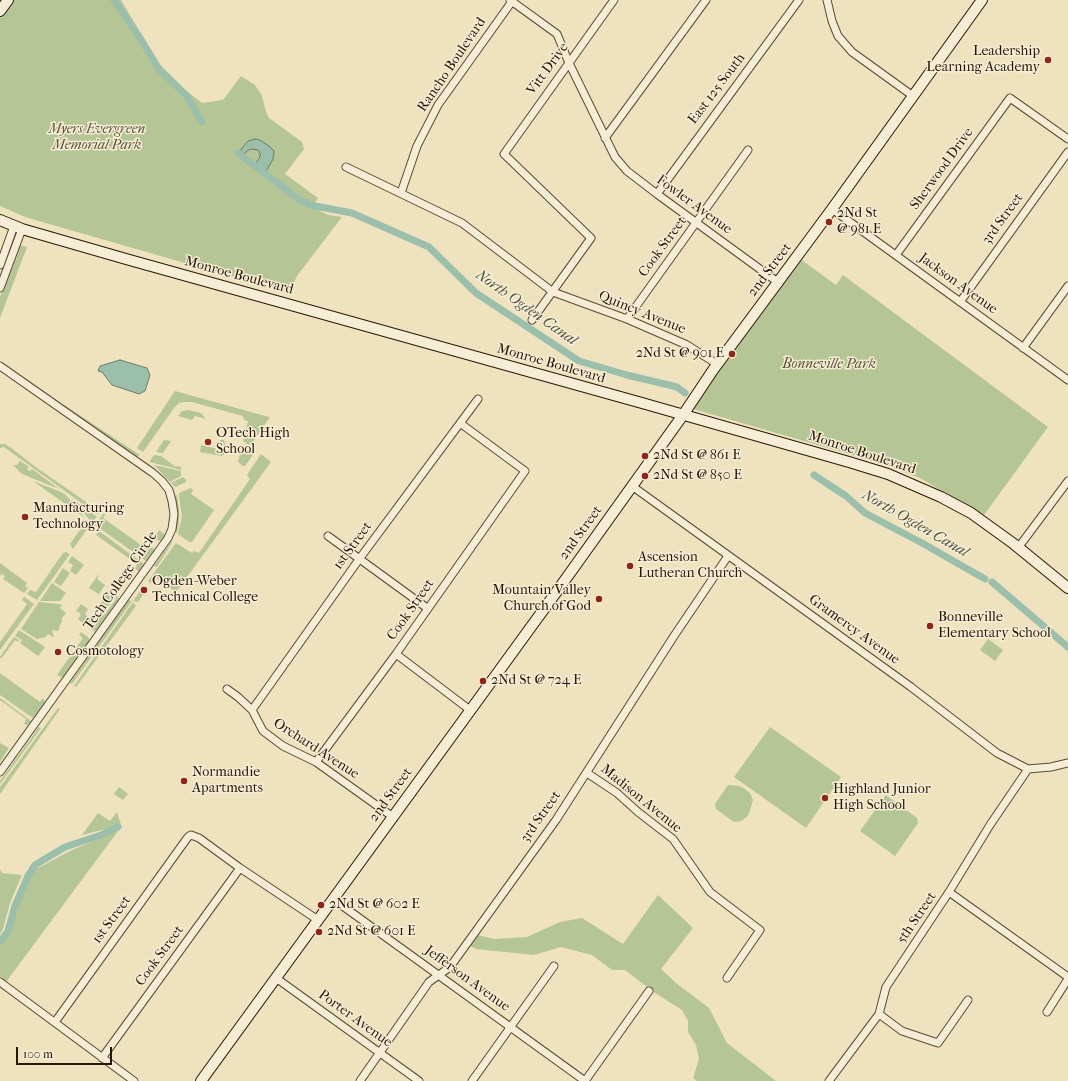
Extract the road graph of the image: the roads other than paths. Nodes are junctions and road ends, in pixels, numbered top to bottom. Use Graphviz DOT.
graph roads {
  1 [pos="8,0"];
  2 [pos="512,0"];
  3 [pos="614,0"];
  4 [pos="706,0"];
  5 [pos="799,0"];
  6 [pos="827,0"];
  7 [pos="982,0"];
  8 [pos="0,11"];
  9 [pos="569,63"];
  10 [pos="913,96"];
  11 [pos="605,138"];
  12 [pos="1068,140"];
  13 [pos="748,150"];
  14 [pos="1068,152"];
  15 [pos="346,167"];
  16 [pos="401,193"];
  17 [pos="656,194"];
  18 [pos="832,209"];
  19 [pos="0,220"];
  20 [pos="697,223"];
  21 [pos="18,227"];
  22 [pos="896,255"];
  23 [pos="0,265"];
  24 [pos="779,283"];
  25 [pos="1068,286"];
  26 [pos="0,288"];
  27 [pos="553,292"];
  28 [pos="960,302"];
  29 [pos="627,319"];
  30 [pos="532,320"];
  31 [pos="1023,348"];
  32 [pos="717,364"];
  33 [pos="0,366"];
  34 [pos="1068,380"];
  35 [pos="478,399"];
  36 [pos="683,415"];
  37 [pos="460,423"];
  38 [pos="1068,481"];
  39 [pos="632,486"];
  40 [pos="328,536"];
  41 [pos="1018,548"];
  42 [pos="728,556"];
  43 [pos="360,558"];
  44 [pos="1068,588"];
  45 [pos="427,608"];
  46 [pos="396,654"];
  47 [pos="227,689"];
  48 [pos="252,710"];
  49 [pos="470,710"];
  50 [pos="316,762"];
  51 [pos="1068,763"];
  52 [pos="1028,769"];
  53 [pos="0,772"];
  54 [pos="587,773"];
  55 [pos="393,816"];
  56 [pos="240,868"];
  57 [pos="949,892"];
  58 [pos="333,899"];
  59 [pos="318,920"];
  60 [pos="554,966"];
  61 [pos="438,974"];
  62 [pos="276,978"];
  63 [pos="727,978"];
  64 [pos="1068,978"];
  65 [pos="0,982"];
  66 [pos="649,991"];
  67 [pos="968,1000"];
  68 [pos="1047,1012"];
  69 [pos="879,1014"];
  70 [pos="55,1022"];
  71 [pos="511,1028"];
  72 [pos="380,1053"];
  73 [pos="102,1058"];
  74 [pos="134,1081"];
  75 [pos="201,1081"];
  76 [pos="360,1081"];
  77 [pos="419,1081"];
  78 [pos="472,1081"];
  79 [pos="585,1081"];
  80 [pos="829,1081"];
  1 -- 8 [label="main road"];
  2 -- 9 [label="street, Fowler Avenue"];
  2 -- 16 [label="street, Rancho Boulevard"];
  3 -- 9 [label="street, Vitt Drive"];
  4 -- 11 [label="street"];
  5 -- 17 [label="street, East 125 South"];
  6 -- 10 [label="street"];
  7 -- 10 [label="main road, 2nd Street"];
  9 -- 11 [label="street, Fowler Avenue"];
  9 -- 27 [label="street, Vitt Drive"];
  10 -- 18 [label="main road, 2nd Street"];
  11 -- 17 [label="street, Fowler Avenue"];
  12 -- 22 [label="street, Sherwood Drive"];
  13 -- 20 [label="street, Cook Street"];
  14 -- 28 [label="street, 3rd Street"];
  15 -- 16 [label="street, Quincy Avenue"];
  16 -- 27 [label="street, Quincy Avenue"];
  17 -- 20 [label="street, Fowler Avenue"];
  18 -- 22 [label="street, Jackson Avenue"];
  18 -- 24 [label="main road, 2nd Street"];
  19 -- 21 [label="main road, Monroe Boulevard"];
  20 -- 24 [label="street, Fowler Avenue"];
  20 -- 29 [label="street, Cook Street"];
  21 -- 23 [label="street"];
  21 -- 26 [label="street"];
  21 -- 36 [label="main road, Monroe Boulevard"];
  22 -- 28 [label="street, Jackson Avenue"];
  24 -- 32 [label="main road, 2nd Street"];
  25 -- 31 [label="street"];
  27 -- 29 [label="street, Quincy Avenue"];
  27 -- 30 [label="street"];
  28 -- 31 [label="street, Jackson Avenue"];
  29 -- 32 [label="street, Quincy Avenue"];
  31 -- 34 [label="street, Jackson Avenue"];
  32 -- 36 [label="main road, 2nd Street"];
  33 -- 53 [label="street, Tech College Circle"];
  35 -- 37 [label="street, 1st Street"];
  36 -- 39 [label="main road, 2nd Street"];
  36 -- 41 [label="main road, Monroe Boulevard"];
  37 -- 43 [label="street, 1st Street"];
  37 -- 45 [label="street, Cook Street"];
  38 -- 41 [label="street"];
  39 -- 42 [label="street, Gramercy Avenue"];
  39 -- 49 [label="main road, 2nd Street"];
  40 -- 43 [label="street"];
  41 -- 44 [label="main road, Monroe Boulevard"];
  42 -- 52 [label="street, Gramercy Avenue"];
  42 -- 54 [label="street, 3rd Street"];
  43 -- 45 [label="street"];
  43 -- 48 [label="street, 1st Street"];
  45 -- 46 [label="street, Cook Street"];
  46 -- 49 [label="street"];
  46 -- 50 [label="street, Cook Street"];
  47 -- 48 [label="street, Orchard Avenue"];
  48 -- 50 [label="street, Orchard Avenue"];
  49 -- 55 [label="main road, 2nd Street"];
  50 -- 55 [label="street, Orchard Avenue"];
  51 -- 52 [label="street"];
  52 -- 57 [label="street, 5th Street"];
  54 -- 61 [label="street, 3rd Street"];
  54 -- 63 [label="street, Madison Avenue"];
  55 -- 58 [label="main road, 2nd Street"];
  56 -- 59 [label="street"];
  56 -- 70 [label="street, 1st Street"];
  56 -- 73 [label="street, Cook Street"];
  57 -- 64 [label="street"];
  57 -- 69 [label="street, 5th Street"];
  58 -- 59 [label="main road, 2nd Street"];
  58 -- 61 [label="street, Jefferson Avenue"];
  59 -- 62 [label="main road, 2nd Street"];
  60 -- 71 [label="street"];
  61 -- 71 [label="street, Jefferson Avenue"];
  61 -- 72 [label="street, 3rd Street"];
  62 -- 72 [label="street, Porter Avenue"];
  62 -- 75 [label="main road, 2nd Street"];
  64 -- 68 [label="street"];
  65 -- 70 [label="street"];
  66 -- 79 [label="street"];
  67 -- 69 [label="street"];
  69 -- 80 [label="street, 5th Street"];
  70 -- 73 [label="street"];
  71 -- 78 [label="street"];
  71 -- 79 [label="street, Jefferson Avenue"];
  72 -- 76 [label="street, 3rd Street"];
  72 -- 77 [label="street, Porter Avenue"];
  73 -- 74 [label="street"];
}
